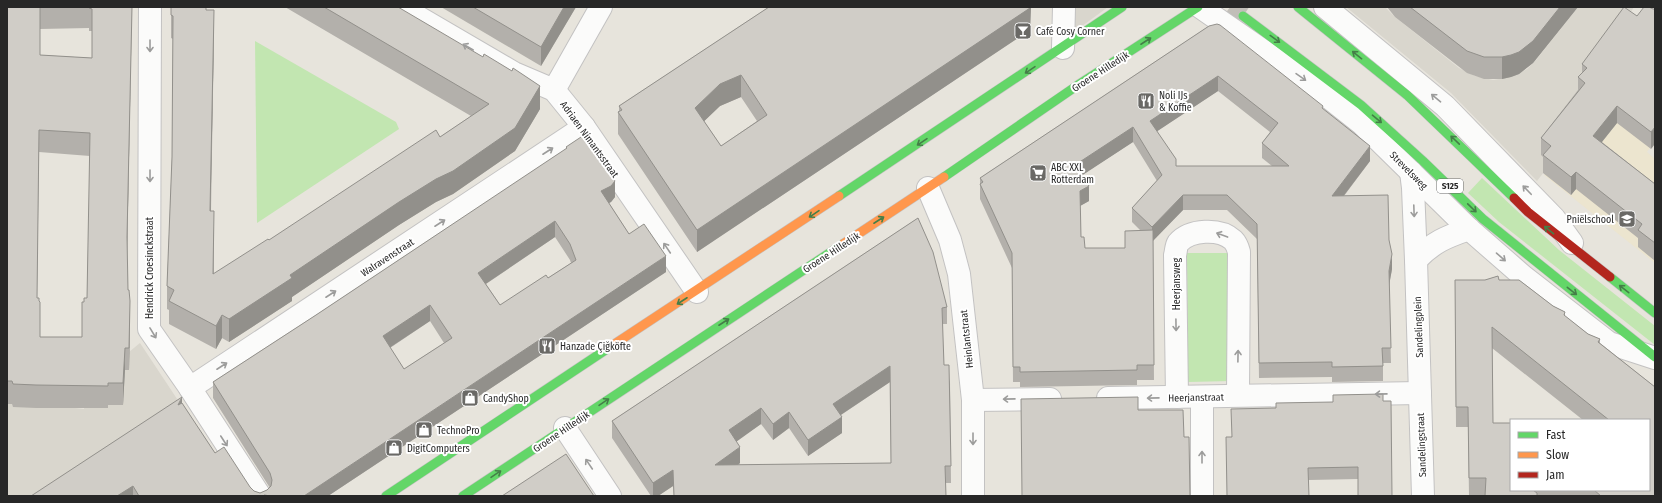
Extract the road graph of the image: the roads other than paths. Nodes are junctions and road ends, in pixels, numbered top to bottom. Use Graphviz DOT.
graph roads {
  1 [pos="150,7"];
  2 [pos="401,7"];
  3 [pos="601,7"];
  4 [pos="1064,7"];
  5 [pos="1122,7"];
  6 [pos="1199,7"];
  7 [pos="1298,7"];
  8 [pos="1326,7"];
  9 [pos="1243,16"];
  10 [pos="1063,48"];
  11 [pos="554,90"];
  12 [pos="584,127"];
  13 [pos="1411,172"];
  14 [pos="928,188"];
  15 [pos="1469,229"];
  16 [pos="1580,254"];
  17 [pos="1416,260"];
  18 [pos="697,292"];
  19 [pos="1655,313"];
  20 [pos="1655,357"];
  21 [pos="190,388"];
  22 [pos="1420,393"];
  23 [pos="1238,395"];
  24 [pos="1177,397"];
  25 [pos="1202,397"];
  26 [pos="1091,398"];
  27 [pos="1067,399"];
  28 [pos="973,400"];
  29 [pos="565,428"];
  30 [pos="260,496"];
  31 [pos="386,496"];
  32 [pos="464,496"];
  33 [pos="610,496"];
  34 [pos="973,496"];
  35 [pos="1202,496"];
  36 [pos="1423,496"];
  1 -- 21 [label="street, Hendrick Croesinckstraat, one-way"];
  11 -- 2 [label="street, Adriaen Nimantsstraat, one-way"];
  3 -- 11 [label="street"];
  4 -- 10 [label="street"];
  5 -- 10 [label="street"];
  6 -- 13 [label="street, Strevelsweg, one-way"];
  14 -- 6 [label="street, Groene Hilledijk, one-way"];
  16 -- 7 [label="street, one-way"];
  16 -- 8 [label="street, one-way"];
  9 -- 20 [label="street, Strevelsweg / S125, one-way"];
  10 -- 18 [label="street, one-way"];
  11 -- 12 [label="street, Adriaen Nimantsstraat"];
  18 -- 12 [label="street, Adriaen Nimantsstraat, one-way"];
  21 -- 12 [label="street, Walravenstraat, one-way"];
  13 -- 15 [label="street, Strevelsweg"];
  13 -- 17 [label="street, Sandelingplein, one-way"];
  14 -- 28 [label="street, Heinlantstraat"];
  29 -- 14 [label="street, Groene Hilledijk, one-way"];
  15 -- 17 [label="street"];
  15 -- 20 [label="street, Strevelsweg, one-way"];
  19 -- 16 [label="street, one-way"];
  17 -- 22 [label="street, Sandelingplein"];
  18 -- 31 [label="street, one-way"];
  21 -- 30 [label="street, Hendrick Croesinckstraat, one-way"];
  22 -- 23 [label="street, Heerjanstraat, one-way"];
  22 -- 36 [label="street, Sandelingstraat"];
  23 -- 24 [label="street, Heerjansweg, one-way"];
  23 -- 25 [label="street, Heerjanstraat"];
  24 -- 25 [label="street, Heerjanstraat"];
  24 -- 26 [label="street, Heerjanstraat, one-way"];
  35 -- 25 [label="street, one-way"];
  27 -- 28 [label="street, one-way"];
  28 -- 34 [label="street, Heinlantstraat, one-way"];
  32 -- 29 [label="street, Groene Hilledijk, one-way"];
  33 -- 29 [label="street, one-way"];
}
